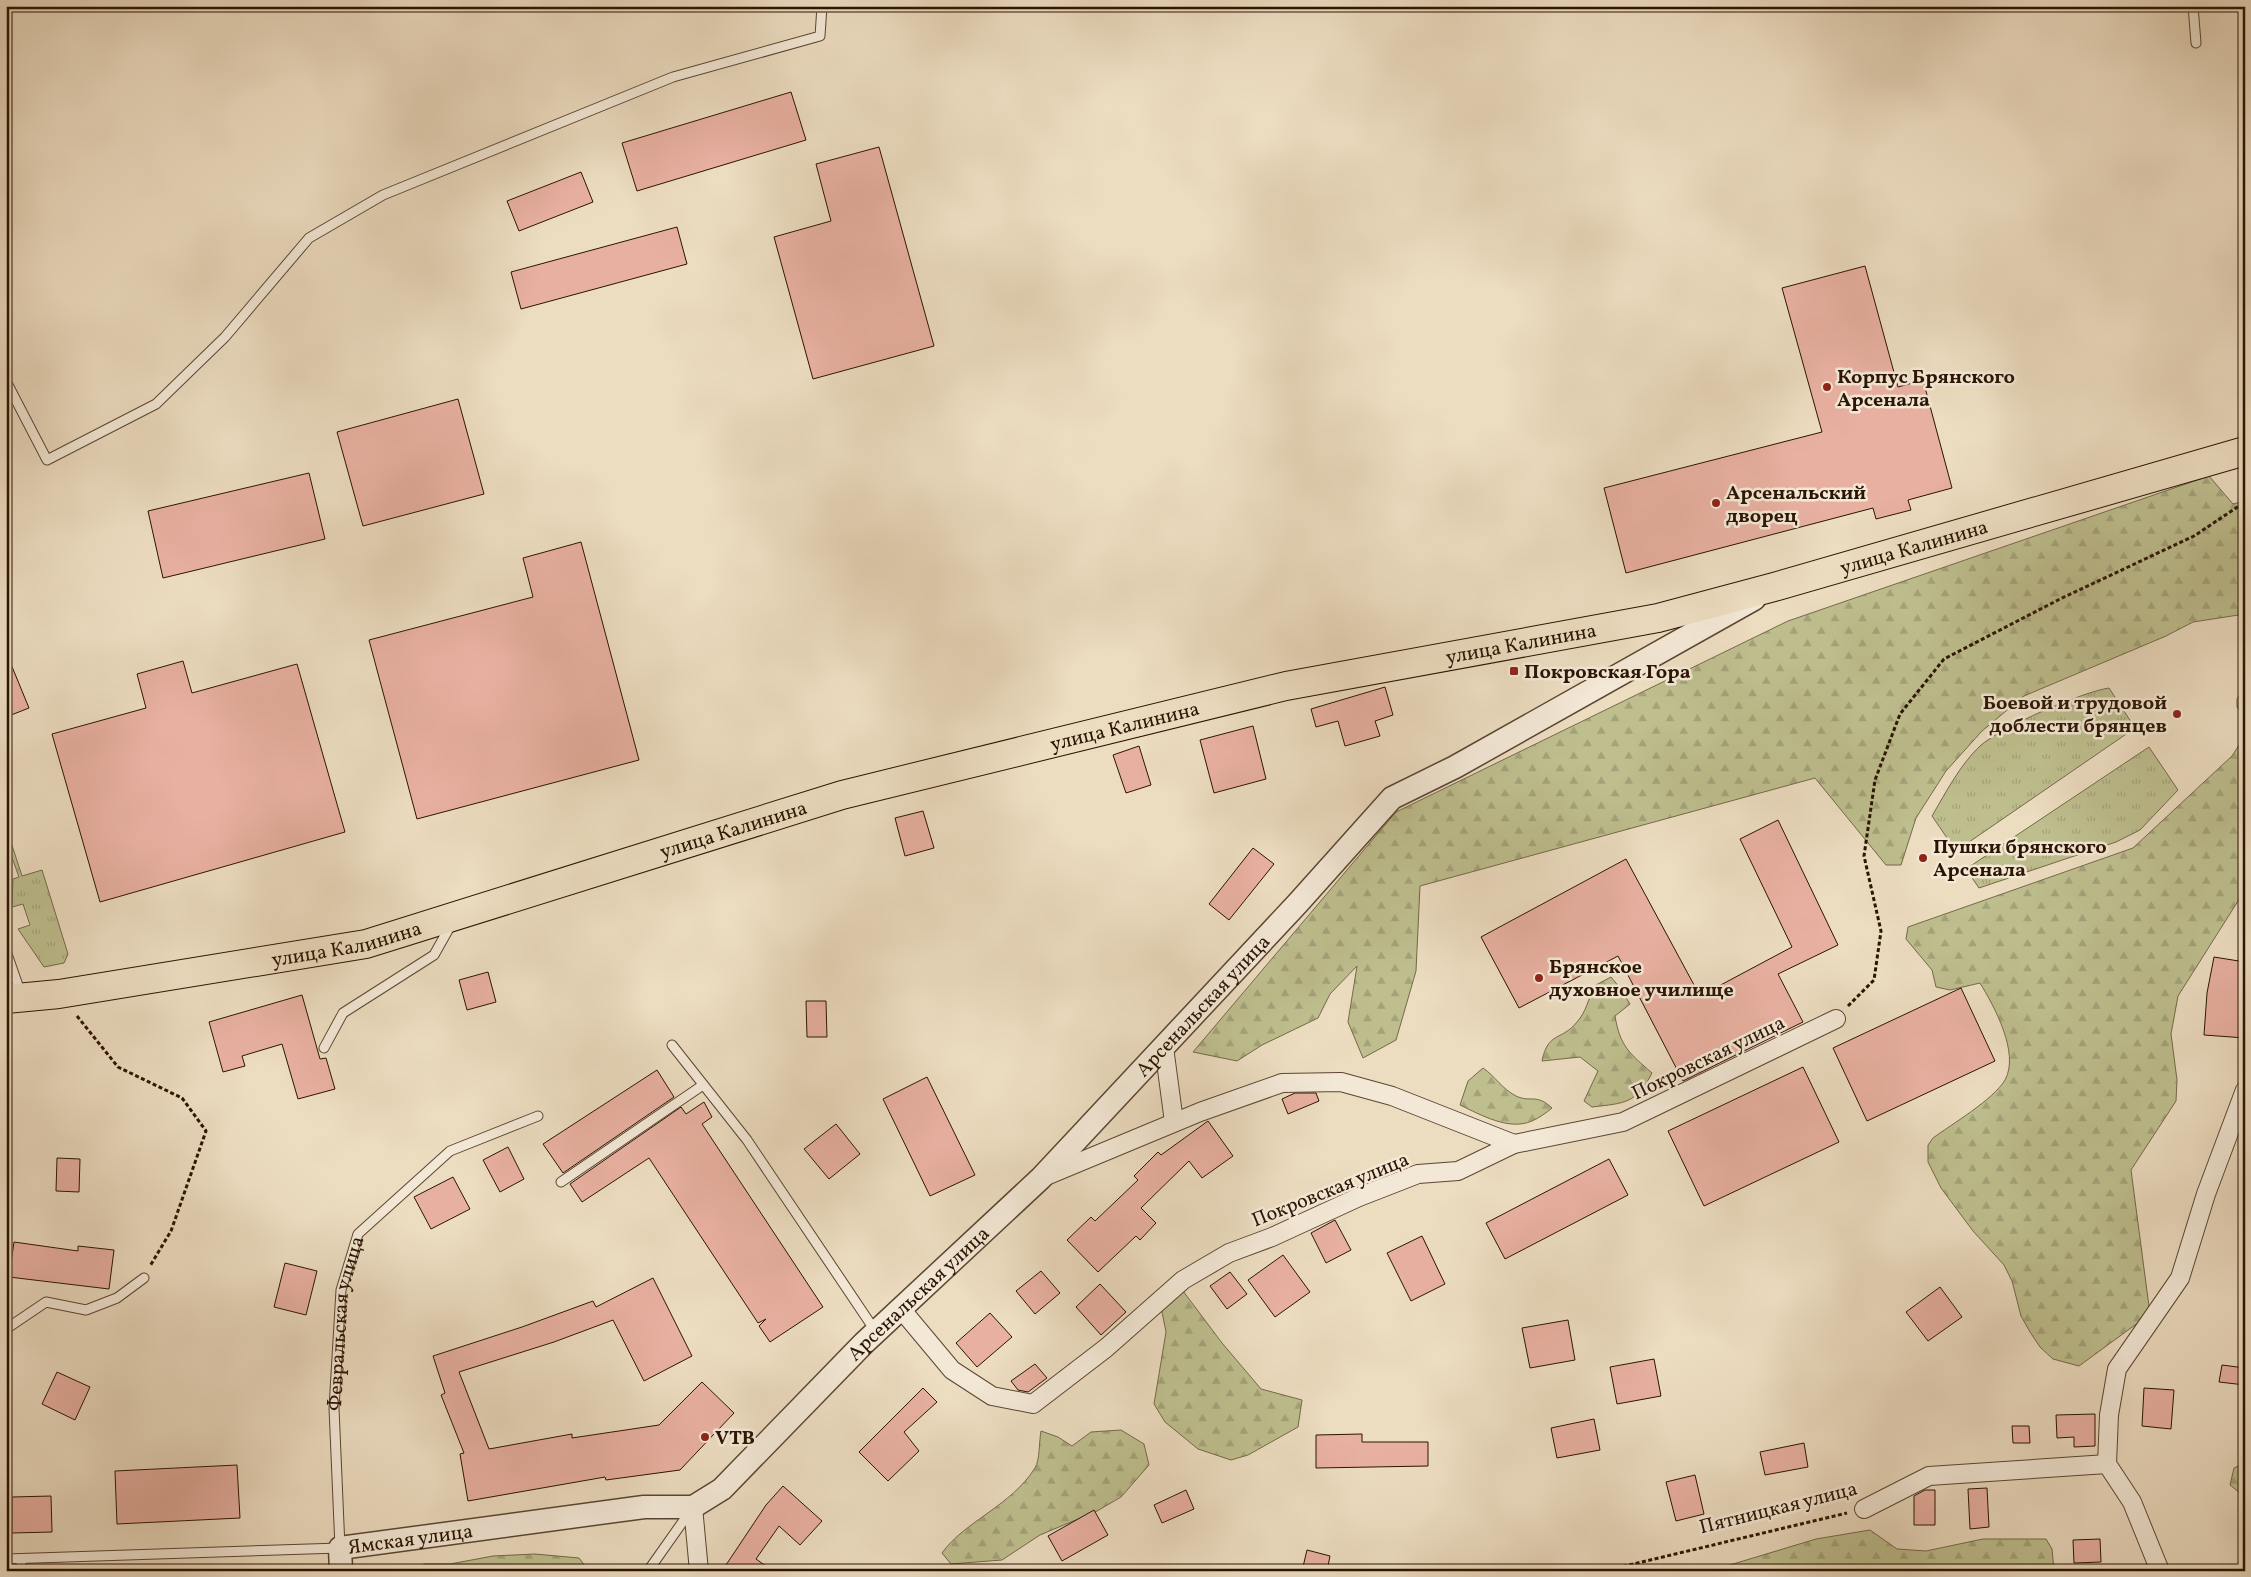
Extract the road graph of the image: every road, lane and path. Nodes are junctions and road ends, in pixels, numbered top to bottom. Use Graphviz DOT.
graph roads {
  1 [pos="822,6"];
  2 [pos="2193,6"];
  3 [pos="2196,43"];
  4 [pos="6,381"];
  5 [pos="2245,451"];
  6 [pos="2245,502"];
  7 [pos="1774,588"];
  8 [pos="455,916"];
  9 [pos="6,951"];
  10 [pos="59,994"];
  11 [pos="14,997"];
  12 [pos="1836,1019"];
  13 [pos="672,1045"];
  14 [pos="1164,1047"];
  15 [pos="324,1048"];
  16 [pos="703,1085"];
  17 [pos="2245,1090"];
  18 [pos="538,1116"];
  19 [pos="1174,1122"];
  20 [pos="1514,1144"];
  21 [pos="1041,1178"];
  22 [pos="561,1182"];
  23 [pos="144,1278"];
  24 [pos="901,1309"];
  25 [pos="6,1329"];
  26 [pos="876,1332"];
  27 [pos="2107,1464"];
  28 [pos="693,1507"];
  29 [pos="1864,1509"];
  30 [pos="340,1548"];
  31 [pos="20,1558"];
  32 [pos="6,1559"];
  33 [pos="21,1571"];
  34 [pos="341,1571"];
  35 [pos="648,1571"];
  36 [pos="700,1571"];
  37 [pos="1604,1571"];
  38 [pos="2160,1571"];
  1 -- 4 [label="lane"];
  2 -- 3 [label="lane"];
  5 -- 7 [label="main road, улица Калинина"];
  6 -- 12 [label="path"];
  7 -- 8 [label="main road, улица Калинина"];
  7 -- 14 [label="street, Арсенальская улица"];
  8 -- 10 [label="main road, улица Калинина"];
  8 -- 15 [label="lane"];
  9 -- 11 [label="lane"];
  10 -- 11 [label="main road, улица Калинина"];
  10 -- 23 [label="path"];
  12 -- 20 [label="street, Покровская улица"];
  13 -- 16 [label="lane"];
  14 -- 19 [label="street"];
  14 -- 21 [label="street, Арсенальская улица"];
  16 -- 22 [label="lane"];
  16 -- 26 [label="lane"];
  17 -- 27 [label="street"];
  18 -- 30 [label="lane, Февральская улица"];
  19 -- 20 [label="street"];
  19 -- 21 [label="street"];
  20 -- 24 [label="street, Покровская улица"];
  21 -- 24 [label="street, Арсенальская улица"];
  23 -- 25 [label="lane"];
  24 -- 26 [label="street, Арсенальская улица"];
  26 -- 28 [label="street, Арсенальская улица"];
  27 -- 29 [label="street, Пятницкая улица"];
  27 -- 38 [label="street"];
  28 -- 30 [label="street, Ямская улица"];
  28 -- 35 [label="lane"];
  28 -- 36 [label="street"];
  29 -- 37 [label="path, Пятницкая улица"];
  30 -- 31 [label="lane, Ямская улица"];
  30 -- 34 [label="street, Февральская улица"];
  31 -- 32 [label="lane, Ямская улица"];
  31 -- 33 [label="lane"];
}
